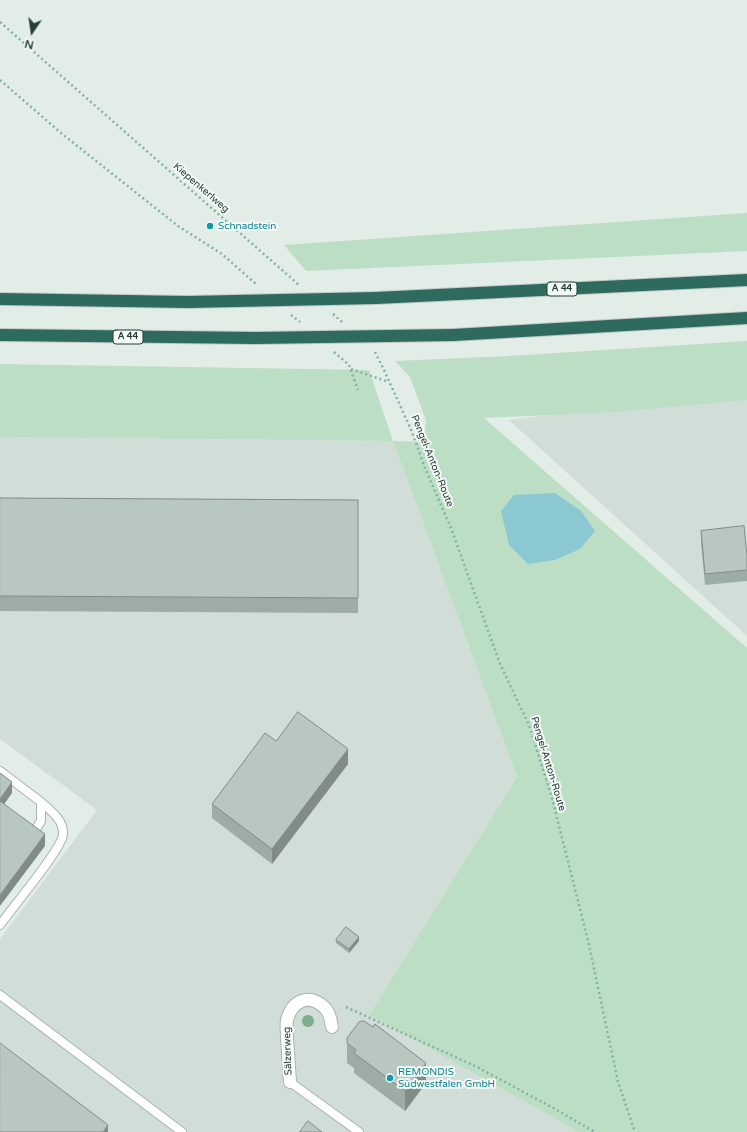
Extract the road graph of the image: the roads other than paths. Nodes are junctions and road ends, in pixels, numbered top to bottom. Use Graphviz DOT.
graph roads {
  1 [pos="747,280"];
  2 [pos="0,299"];
  3 [pos="747,318"];
  4 [pos="0,335"];
  5 [pos="0,771"];
  6 [pos="41,802"];
  7 [pos="34,832"];
  8 [pos="0,924"];
  9 [pos="0,995"];
  10 [pos="332,1027"];
  11 [pos="290,1082"];
  12 [pos="182,1132"];
  13 [pos="359,1132"];
  1 -- 2 [label="highway, A 44, bridge"];
  3 -- 4 [label="highway, A 44, bridge"];
  5 -- 6 [label="lane"];
  6 -- 7 [label="lane"];
  6 -- 8 [label="lane"];
  9 -- 12 [label="lane"];
  10 -- 11 [label="street, Sälzerweg"];
  11 -- 13 [label="lane"];
}
